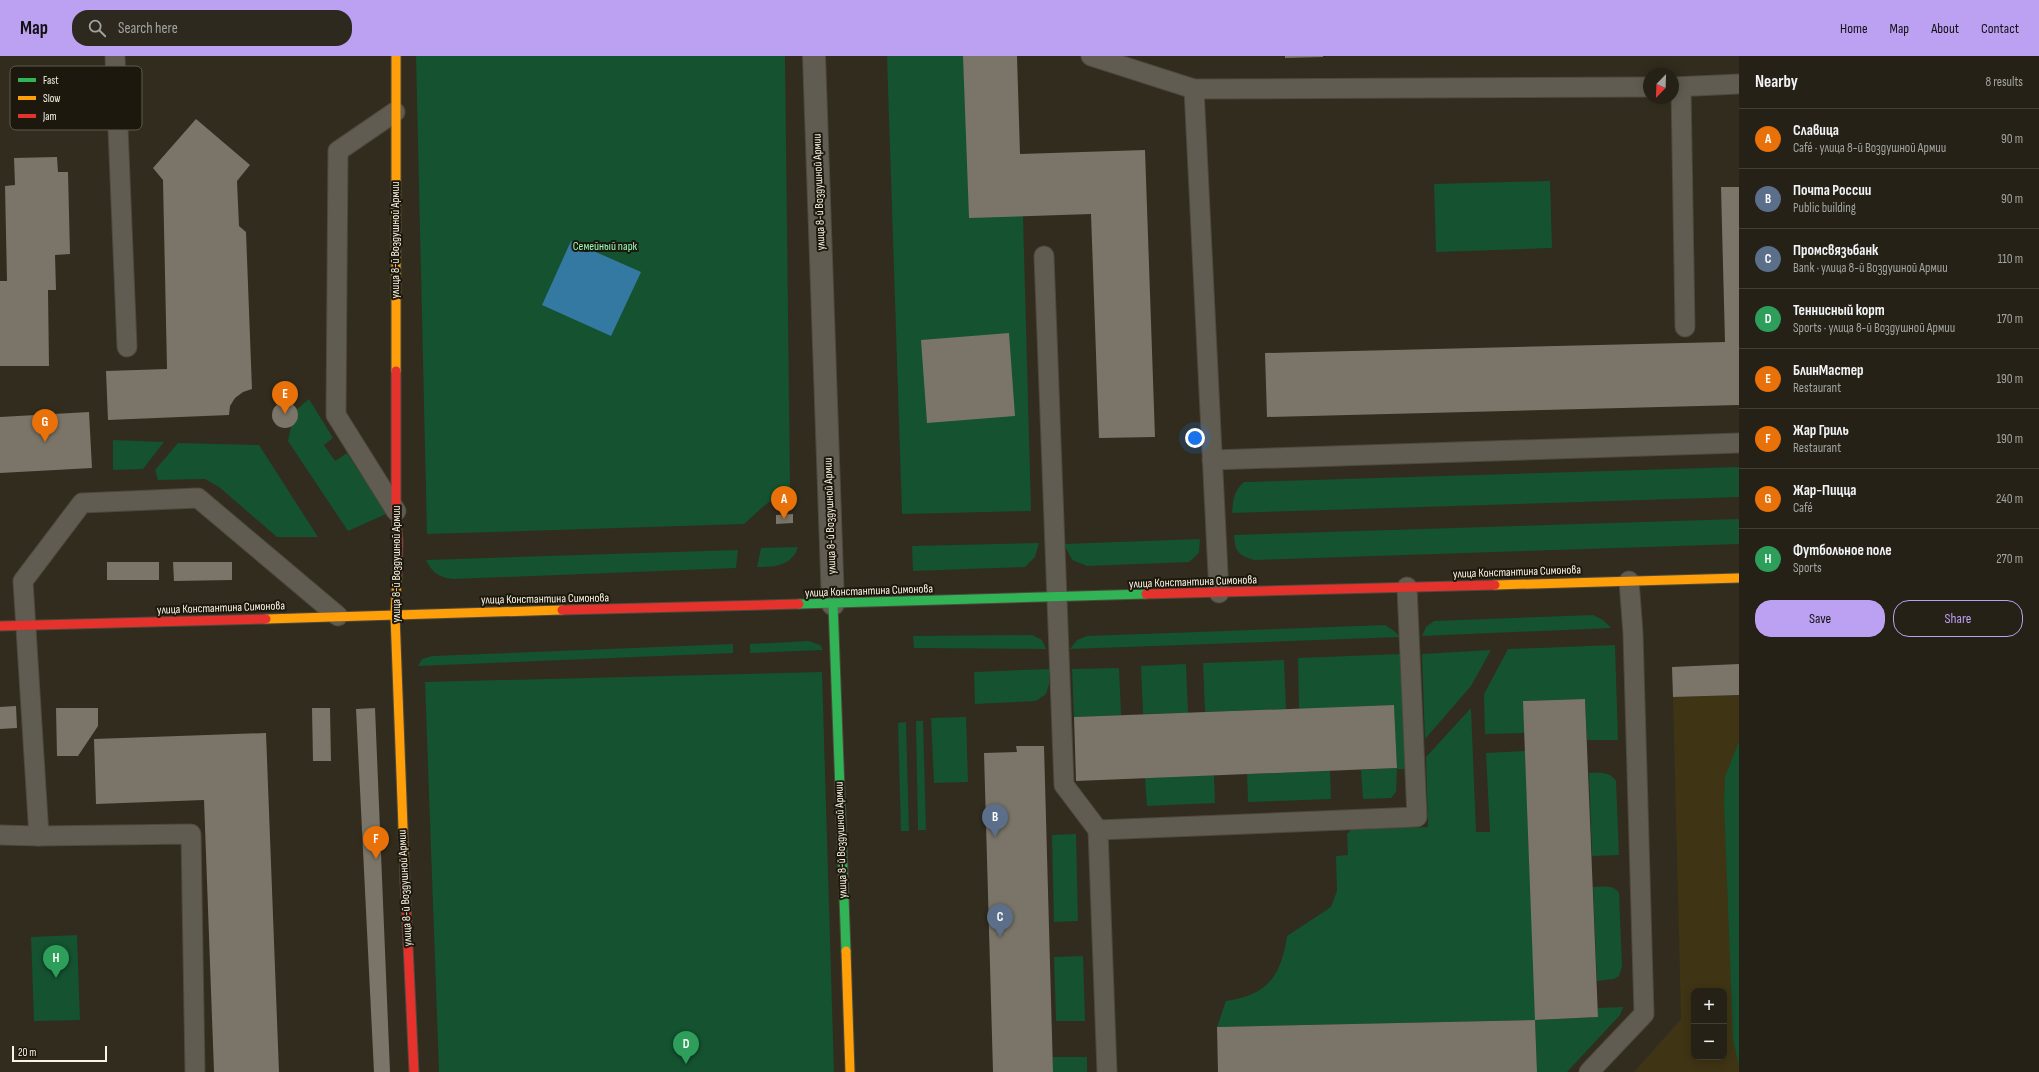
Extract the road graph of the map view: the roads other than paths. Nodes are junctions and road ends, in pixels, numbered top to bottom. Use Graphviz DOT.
graph roads {
  1 [pos="115,56"];
  2 [pos="396,56"];
  3 [pos="814,56"];
  4 [pos="1091,56"];
  5 [pos="115,66"];
  6 [pos="1739,84"];
  7 [pos="1643,87"];
  8 [pos="1679,87"];
  9 [pos="1194,89"];
  10 [pos="1678,104"];
  11 [pos="395,112"];
  12 [pos="118,130"];
  13 [pos="1044,256"];
  14 [pos="1685,327"];
  15 [pos="127,347"];
  16 [pos="1739,443"];
  17 [pos="1212,460"];
  18 [pos="396,510"];
  19 [pos="1739,578"];
  20 [pos="1629,581"];
  21 [pos="1407,587"];
  22 [pos="1219,593"];
  23 [pos="1057,598"];
  24 [pos="833,604"];
  25 [pos="395,615"];
  26 [pos="338,616"];
  27 [pos="24,625"];
  28 [pos="0,626"];
  29 [pos="1098,830"];
  30 [pos="0,835"];
  31 [pos="39,836"];
  32 [pos="195,1072"];
  33 [pos="414,1072"];
  34 [pos="850,1072"];
  35 [pos="1107,1072"];
  36 [pos="1589,1072"];
  1 -- 5 [label="lane"];
  2 -- 11 [label="main road, улица 8-й Воздушной Армии"];
  3 -- 24 [label="street, улица 8-й Воздушной Армии"];
  4 -- 9 [label="lane"];
  6 -- 8 [label="lane"];
  7 -- 9 [label="lane"];
  9 -- 17 [label="lane"];
  10 -- 14 [label="lane"];
  11 -- 18 [label="main road, улица 8-й Воздушной Армии"];
  11 -- 18 [label="lane"];
  12 -- 15 [label="lane"];
  13 -- 23 [label="lane"];
  16 -- 17 [label="lane"];
  17 -- 22 [label="lane"];
  18 -- 25 [label="main road, улица 8-й Воздушной Армии"];
  19 -- 20 [label="main road, улица Константина Симонова"];
  20 -- 21 [label="main road, улица Константина Симонова"];
  20 -- 36 [label="lane"];
  21 -- 22 [label="main road, улица Константина Симонова"];
  21 -- 29 [label="lane"];
  22 -- 23 [label="main road, улица Константина Симонова"];
  23 -- 24 [label="main road, улица Константина Симонова"];
  23 -- 29 [label="lane"];
  24 -- 25 [label="main road, улица Константина Симонова"];
  24 -- 34 [label="main road, улица 8-й Воздушной Армии"];
  25 -- 26 [label="main road, улица Константина Симонова"];
  25 -- 33 [label="main road, улица 8-й Воздушной Армии"];
  26 -- 27 [label="main road, улица Константина Симонова"];
  26 -- 27 [label="lane"];
  27 -- 28 [label="main road, улица Константина Симонова"];
  27 -- 31 [label="lane"];
  29 -- 35 [label="lane"];
  30 -- 31 [label="lane"];
  31 -- 32 [label="lane"];
}
